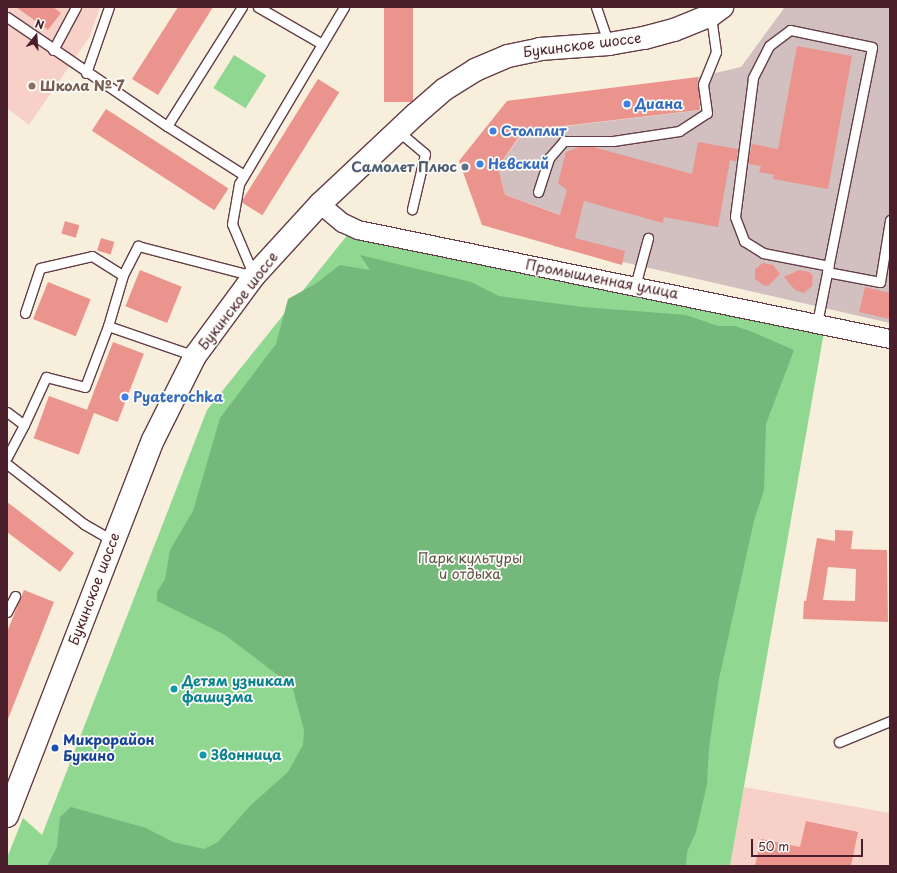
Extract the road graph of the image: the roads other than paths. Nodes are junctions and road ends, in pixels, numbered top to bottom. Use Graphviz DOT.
graph roads {
  1 [pos="76,7"];
  2 [pos="110,7"];
  3 [pos="242,7"];
  4 [pos="258,7"];
  5 [pos="344,7"];
  6 [pos="596,7"];
  7 [pos="717,11"];
  8 [pos="7,17"];
  9 [pos="322,44"];
  10 [pos="609,44"];
  11 [pos="53,50"];
  12 [pos="86,73"];
  13 [pos="167,126"];
  14 [pos="398,131"];
  15 [pos="244,175"];
  16 [pos="538,192"];
  17 [pos="320,204"];
  18 [pos="412,209"];
  19 [pos="890,220"];
  20 [pos="648,238"];
  21 [pos="828,269"];
  22 [pos="124,275"];
  23 [pos="254,276"];
  24 [pos="635,286"];
  25 [pos="25,314"];
  26 [pos="817,323"];
  27 [pos="108,326"];
  28 [pos="890,339"];
  29 [pos="195,356"];
  30 [pos="7,412"];
  31 [pos="24,425"];
  32 [pos="7,456"];
  33 [pos="7,464"];
  34 [pos="113,541"];
  35 [pos="15,596"];
  36 [pos="7,612"];
  37 [pos="890,721"];
  38 [pos="839,742"];
  39 [pos="8,808"];
  1 -- 11 [label="lane"];
  2 -- 12 [label="lane"];
  3 -- 13 [label="lane"];
  4 -- 9 [label="lane"];
  5 -- 9 [label="lane"];
  6 -- 10 [label="lane"];
  7 -- 10 [label="main road, Букинское шоссе"];
  7 -- 16 [label="lane"];
  8 -- 11 [label="lane"];
  9 -- 15 [label="lane"];
  10 -- 14 [label="main road, Букинское шоссе"];
  11 -- 12 [label="lane"];
  12 -- 13 [label="lane"];
  13 -- 15 [label="lane"];
  14 -- 17 [label="main road, Букинское шоссе"];
  14 -- 18 [label="lane"];
  15 -- 23 [label="lane"];
  17 -- 23 [label="main road, Букинское шоссе"];
  17 -- 24 [label="street, Промышленная улица"];
  19 -- 21 [label="lane"];
  20 -- 24 [label="lane"];
  21 -- 21 [label="lane"];
  21 -- 26 [label="lane"];
  22 -- 23 [label="lane"];
  22 -- 25 [label="lane"];
  22 -- 27 [label="lane"];
  23 -- 29 [label="main road, Букинское шоссе"];
  24 -- 26 [label="street, Промышленная улица"];
  26 -- 28 [label="street, Промышленная улица"];
  27 -- 29 [label="lane"];
  27 -- 31 [label="lane"];
  29 -- 34 [label="main road, Букинское шоссе"];
  30 -- 31 [label="lane"];
  31 -- 32 [label="lane"];
  33 -- 34 [label="lane"];
  34 -- 39 [label="main road, Букинское шоссе"];
  35 -- 36 [label="lane"];
  37 -- 38 [label="lane"];
}
